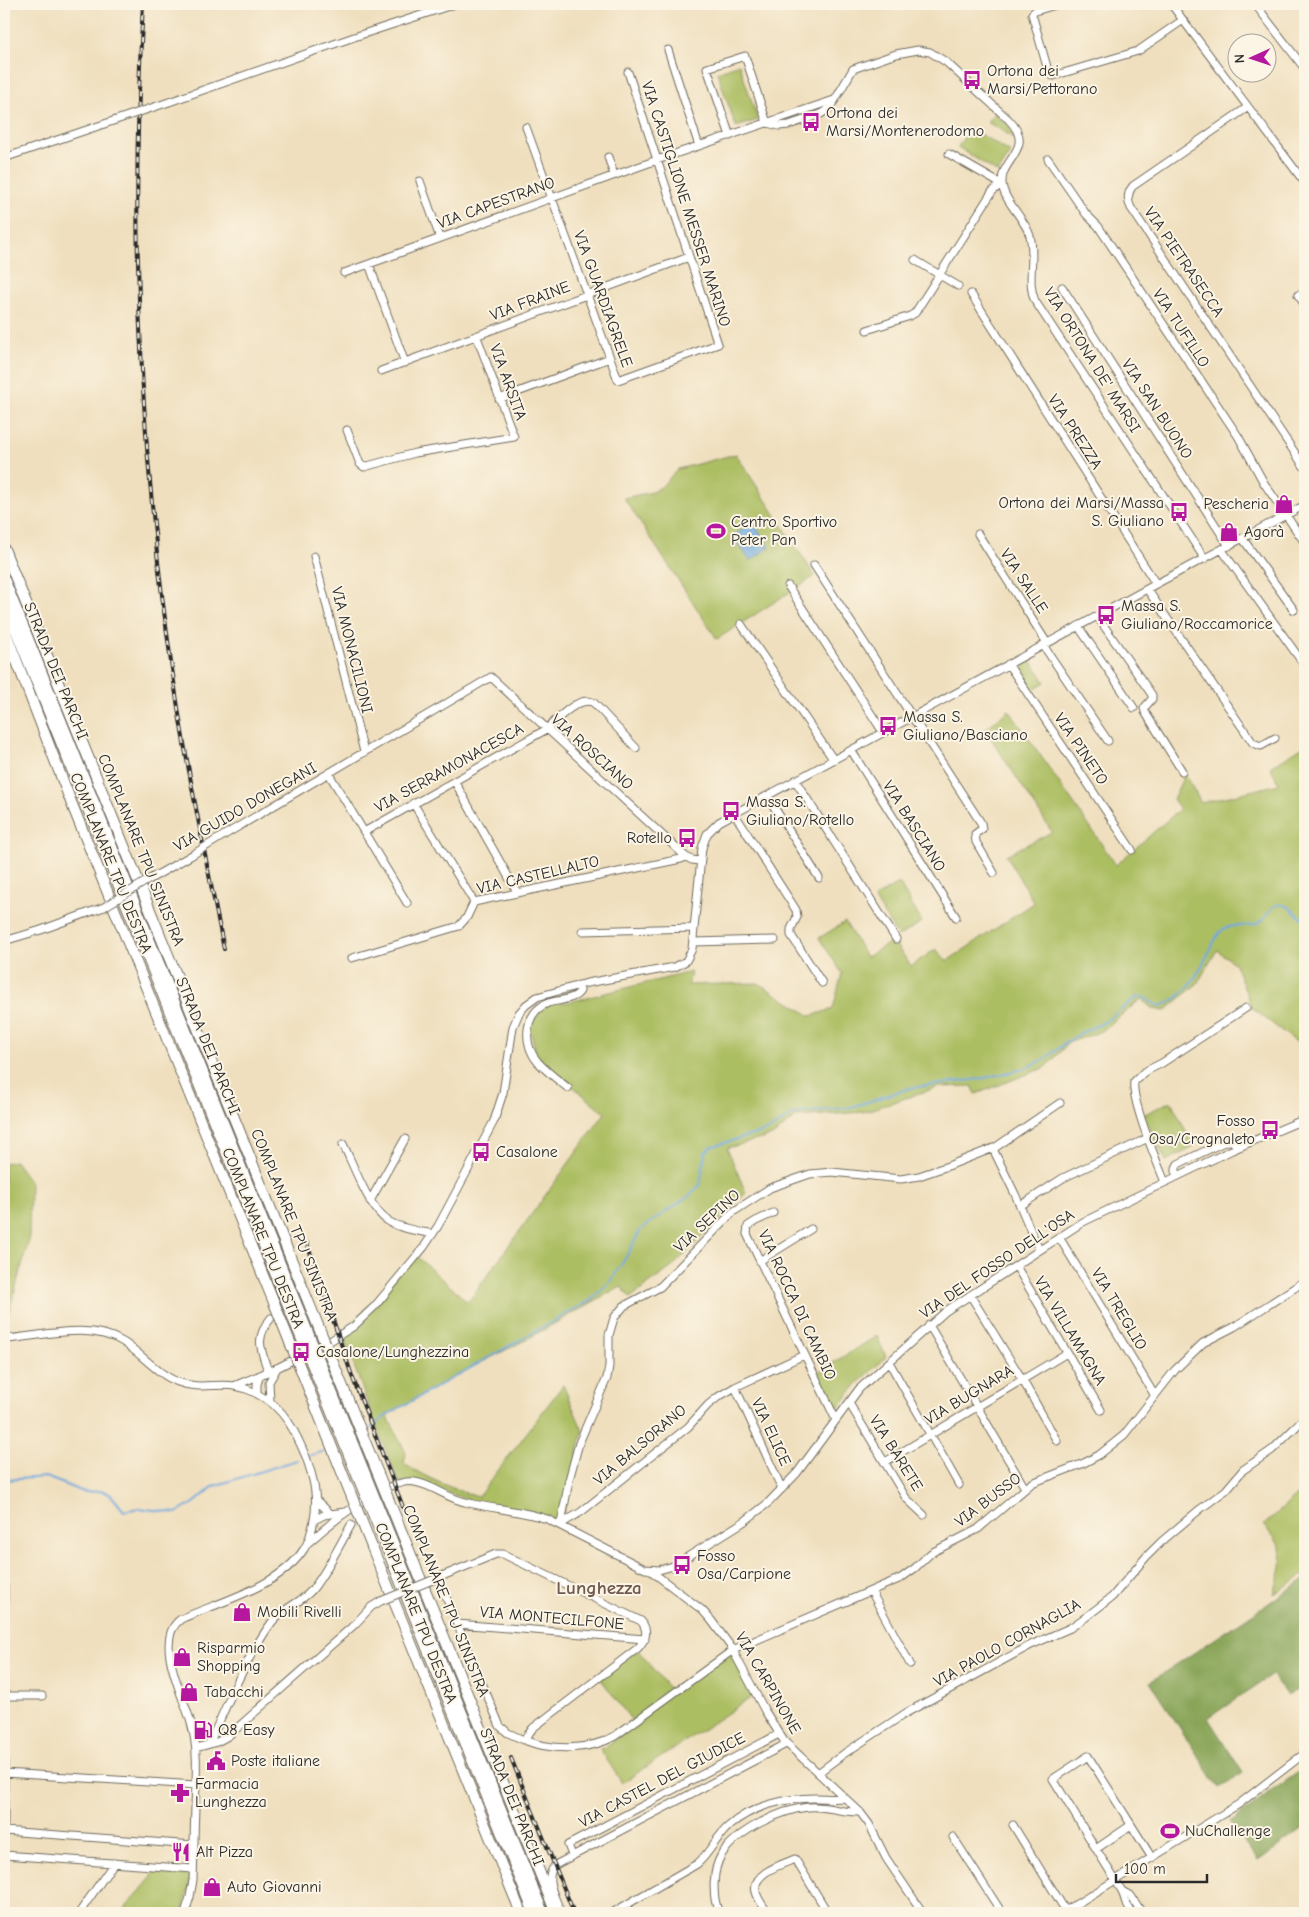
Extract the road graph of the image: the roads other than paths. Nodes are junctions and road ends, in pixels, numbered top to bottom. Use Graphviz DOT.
graph roads {
  1 [pos="455,4"];
  2 [pos="1059,4"];
  3 [pos="1171,4"];
  4 [pos="1255,4"];
  5 [pos="1183,20"];
  6 [pos="668,50"];
  7 [pos="1305,69"];
  8 [pos="628,72"];
  9 [pos="1248,107"];
  10 [pos="767,123"];
  11 [pos="526,127"];
  12 [pos="730,136"];
  13 [pos="700,146"];
  14 [pos="949,154"];
  15 [pos="608,157"];
  16 [pos="4,158"];
  17 [pos="1048,159"];
  18 [pos="657,160"];
  19 [pos="614,175"];
  20 [pos="420,181"];
  21 [pos="1305,183"];
  22 [pos="1001,184"];
  23 [pos="552,198"];
  24 [pos="440,238"];
  25 [pos="689,257"];
  26 [pos="916,260"];
  27 [pos="369,264"];
  28 [pos="344,273"];
  29 [pos="939,275"];
  30 [pos="958,286"];
  31 [pos="1062,287"];
  32 [pos="587,294"];
  33 [pos="971,294"];
  34 [pos="1298,294"];
  35 [pos="1305,305"];
  36 [pos="867,330"];
  37 [pos="477,337"];
  38 [pos="718,344"];
  39 [pos="610,358"];
  40 [pos="405,362"];
  41 [pos="382,371"];
  42 [pos="499,399"];
  43 [pos="347,430"];
  44 [pos="1305,468"];
  45 [pos="1305,505"];
  46 [pos="1286,515"];
  47 [pos="978,534"];
  48 [pos="1243,539"];
  49 [pos="1305,544"];
  50 [pos="1229,546"];
  51 [pos="4,549"];
  52 [pos="1222,550"];
  53 [pos="314,556"];
  54 [pos="1205,559"];
  55 [pos="814,565"];
  56 [pos="4,579"];
  57 [pos="1156,584"];
  58 [pos="788,586"];
  59 [pos="1148,589"];
  60 [pos="4,601"];
  61 [pos="1294,610"];
  62 [pos="1097,616"];
  63 [pos="741,624"];
  64 [pos="1078,626"];
  65 [pos="4,628"];
  66 [pos="1045,644"];
  67 [pos="1008,664"];
  68 [pos="1305,666"];
  69 [pos="491,677"];
  70 [pos="1134,708"];
  71 [pos="912,717"];
  72 [pos="547,729"];
  73 [pos="883,732"];
  74 [pos="1275,738"];
  75 [pos="1108,741"];
  76 [pos="636,748"];
  77 [pos="851,750"];
  78 [pos="364,752"];
  79 [pos="833,759"];
  80 [pos="1182,771"];
  81 [pos="329,774"];
  82 [pos="795,780"];
  83 [pos="455,782"];
  84 [pos="766,796"];
  85 [pos="414,803"];
  86 [pos="734,813"];
  87 [pos="364,832"];
  88 [pos="1132,850"];
  89 [pos="686,856"];
  90 [pos="699,861"];
  91 [pos="994,872"];
  92 [pos="819,878"];
  93 [pos="517,892"];
  94 [pos="474,902"];
  95 [pos="407,904"];
  96 [pos="956,917"];
  97 [pos="694,928"];
  98 [pos="582,931"];
  99 [pos="896,939"];
  100 [pos="775,940"];
  101 [pos="4,941"];
  102 [pos="693,942"];
  103 [pos="352,958"];
  104 [pos="822,983"];
  105 [pos="579,985"];
  106 [pos="1246,1008"];
  107 [pos="568,1088"];
  108 [pos="1060,1102"];
  109 [pos="1302,1120"];
  110 [pos="1305,1132"];
  111 [pos="405,1138"];
  112 [pos="1148,1138"];
  113 [pos="343,1144"];
  114 [pos="1239,1148"];
  115 [pos="993,1149"];
  116 [pos="1176,1177"];
  117 [pos="1165,1182"];
  118 [pos="370,1201"];
  119 [pos="1020,1206"];
  120 [pos="773,1213"];
  121 [pos="812,1229"];
  122 [pos="433,1234"];
  123 [pos="1059,1237"];
  124 [pos="1039,1250"];
  125 [pos="761,1260"];
  126 [pos="1016,1266"];
  127 [pos="1305,1281"];
  128 [pos="970,1295"];
  129 [pos="289,1298"];
  130 [pos="271,1318"];
  131 [pos="928,1325"];
  132 [pos="4,1339"];
  133 [pos="1067,1353"];
  134 [pos="804,1355"];
  135 [pos="888,1362"];
  136 [pos="277,1368"];
  137 [pos="268,1371"];
  138 [pos="260,1374"];
  139 [pos="1022,1378"];
  140 [pos="269,1382"];
  141 [pos="234,1386"];
  142 [pos="735,1387"];
  143 [pos="257,1393"];
  144 [pos="1155,1396"];
  145 [pos="270,1401"];
  146 [pos="849,1403"];
  147 [pos="976,1407"];
  148 [pos="1101,1410"];
  149 [pos="1305,1418"];
  150 [pos="836,1420"];
  151 [pos="931,1434"];
  152 [pos="1057,1441"];
  153 [pos="885,1462"];
  154 [pos="959,1485"];
  155 [pos="1025,1488"];
  156 [pos="782,1489"];
  157 [pos="316,1500"];
  158 [pos="346,1512"];
  159 [pos="331,1514"];
  160 [pos="924,1515"];
  161 [pos="314,1520"];
  162 [pos="329,1523"];
  163 [pos="561,1524"];
  164 [pos="351,1525"];
  165 [pos="308,1542"];
  166 [pos="652,1570"];
  167 [pos="438,1578"];
  168 [pos="4,1586"];
  169 [pos="871,1591"];
  170 [pos="457,1624"];
  171 [pos="4,1633"];
  172 [pos="645,1639"];
  173 [pos="733,1650"];
  174 [pos="910,1664"];
  175 [pos="4,1696"];
  176 [pos="42,1696"];
  177 [pos="779,1734"];
  178 [pos="524,1740"];
  179 [pos="209,1744"];
  180 [pos="786,1744"];
  181 [pos="196,1748"];
  182 [pos="4,1749"];
  183 [pos="1305,1753"];
  184 [pos="4,1773"];
  185 [pos="818,1773"];
  186 [pos="196,1785"];
  187 [pos="845,1798"];
  188 [pos="495,1807"];
  189 [pos="860,1812"];
  190 [pos="4,1824"];
  191 [pos="1013,1825"];
  192 [pos="1131,1825"];
  193 [pos="4,1831"];
  194 [pos="953,1838"];
  195 [pos="194,1845"];
  196 [pos="1096,1849"];
  197 [pos="4,1855"];
  198 [pos="572,1856"];
  199 [pos="1152,1858"];
  200 [pos="114,1863"];
  201 [pos="193,1869"];
  202 [pos="1116,1880"];
  203 [pos="1122,1891"];
  204 [pos="79,1913"];
  205 [pos="185,1913"];
  206 [pos="521,1913"];
  207 [pos="534,1913"];
  208 [pos="543,1913"];
  209 [pos="556,1913"];
  210 [pos="561,1913"];
  211 [pos="612,1913"];
  212 [pos="719,1913"];
  213 [pos="768,1913"];
  214 [pos="828,1913"];
  215 [pos="923,1913"];
  216 [pos="1002,1913"];
  217 [pos="1065,1913"];
  218 [pos="1132,1913"];
  219 [pos="1142,1913"];
  1 -- 16 [label="street, bridge"];
  2 -- 5 [label="street"];
  3 -- 5 [label="street"];
  4 -- 7 [label="street"];
  5 -- 9 [label="street"];
  6 -- 13 [label="street"];
  8 -- 18 [label="street, VIA CASTIGLIONE MESSER MARINO"];
  9 -- 21 [label="street"];
  9 -- 44 [label="street, VIA PIETRASECCA"];
  10 -- 12 [label="street"];
  10 -- 12 [label="street"];
  10 -- 22 [label="street"];
  11 -- 23 [label="street, VIA GUARDIAGRELE"];
  12 -- 13 [label="street"];
  13 -- 18 [label="street"];
  14 -- 22 [label="street"];
  15 -- 19 [label="street"];
  17 -- 46 [label="street, VIA TUFILLO"];
  18 -- 19 [label="street, VIA CAPESTRANO"];
  18 -- 25 [label="street, VIA CASTIGLIONE MESSER MARINO"];
  19 -- 23 [label="street, VIA CAPESTRANO"];
  20 -- 24 [label="street"];
  22 -- 29 [label="street"];
  22 -- 54 [label="street, VIA ORTONA DE' MARSI"];
  23 -- 24 [label="street, VIA CAPESTRANO"];
  23 -- 32 [label="street, VIA GUARDIAGRELE"];
  24 -- 27 [label="street, VIA CAPESTRANO"];
  25 -- 32 [label="street, VIA FRAINE"];
  25 -- 38 [label="street, VIA CASTIGLIONE MESSER MARINO"];
  26 -- 29 [label="street"];
  27 -- 28 [label="street, VIA CAPESTRANO"];
  27 -- 40 [label="street"];
  29 -- 30 [label="street"];
  29 -- 36 [label="street"];
  31 -- 50 [label="street, VIA SAN BUONO"];
  32 -- 37 [label="street, VIA FRAINE"];
  32 -- 39 [label="street, VIA GUARDIAGRELE"];
  33 -- 57 [label="street, VIA PREZZA"];
  34 -- 35 [label="street"];
  37 -- 40 [label="street, VIA FRAINE"];
  37 -- 42 [label="street, VIA ARSITA"];
  38 -- 39 [label="street, VIA GUARDIAGRELE"];
  39 -- 42 [label="street"];
  40 -- 41 [label="street, VIA FRAINE"];
  42 -- 43 [label="street, VIA ARSITA"];
  45 -- 46 [label="street"];
  46 -- 48 [label="street"];
  46 -- 49 [label="street, VIA TUFILLO"];
  47 -- 66 [label="street, VIA SALLE"];
  48 -- 50 [label="street"];
  48 -- 61 [label="street"];
  50 -- 52 [label="street"];
  51 -- 209 [label="highway, COMPLANARE TPU SINISTRA, bridge"];
  52 -- 54 [label="street"];
  52 -- 68 [label="street"];
  53 -- 78 [label="street, VIA MONACILIONI"];
  54 -- 57 [label="street"];
  55 -- 71 [label="street"];
  56 -- 129 [label="highway, STRADA DEI PARCHI"];
  57 -- 59 [label="street"];
  58 -- 73 [label="street"];
  59 -- 62 [label="street"];
  59 -- 74 [label="street"];
  60 -- 129 [label="highway, STRADA DEI PARCHI"];
  62 -- 64 [label="street"];
  62 -- 80 [label="street"];
  63 -- 79 [label="street"];
  64 -- 66 [label="street"];
  64 -- 70 [label="street"];
  65 -- 206 [label="highway, COMPLANARE TPU DESTRA, bridge"];
  66 -- 67 [label="street"];
  66 -- 75 [label="street, VIA SALLE"];
  67 -- 71 [label="street"];
  67 -- 88 [label="street, VIA PINETO"];
  69 -- 72 [label="street, VIA ROSCIANO"];
  69 -- 78 [label="street, VIA GUIDO DONEGANI"];
  71 -- 73 [label="street"];
  71 -- 91 [label="street"];
  72 -- 76 [label="street, VIA SERRAMONACESCA"];
  72 -- 83 [label="street, VIA SERRAMONACESCA"];
  72 -- 89 [label="street, VIA ROSCIANO"];
  73 -- 77 [label="street"];
  77 -- 79 [label="street"];
  77 -- 96 [label="street, VIA BASCIANO"];
  78 -- 81 [label="street, VIA GUIDO DONEGANI"];
  79 -- 82 [label="street"];
  81 -- 87 [label="street"];
  81 -- 101 [label="street, VIA GUIDO DONEGANI, bridge"];
  82 -- 84 [label="street"];
  82 -- 99 [label="street"];
  83 -- 85 [label="street, VIA SERRAMONACESCA"];
  83 -- 93 [label="street"];
  84 -- 86 [label="street"];
  84 -- 92 [label="street"];
  85 -- 87 [label="street, VIA SERRAMONACESCA"];
  85 -- 94 [label="street"];
  86 -- 90 [label="street"];
  86 -- 104 [label="street"];
  87 -- 95 [label="street"];
  89 -- 90 [label="street"];
  89 -- 93 [label="street, VIA CASTELLALTO"];
  90 -- 97 [label="street"];
  93 -- 94 [label="street, VIA CASTELLALTO"];
  94 -- 103 [label="street, VIA CASTELLALTO"];
  97 -- 98 [label="street"];
  97 -- 102 [label="street"];
  100 -- 102 [label="street"];
  102 -- 105 [label="street"];
  105 -- 107 [label="street"];
  105 -- 122 [label="street"];
  106 -- 112 [label="street"];
  108 -- 115 [label="street, VIA SEPINO"];
  109 -- 110 [label="street"];
  109 -- 114 [label="street, VIA DEL FOSSO DELL'OSA"];
  111 -- 118 [label="street"];
  112 -- 117 [label="street"];
  112 -- 119 [label="street"];
  113 -- 118 [label="street"];
  114 -- 116 [label="street, VIA DEL FOSSO DELL'OSA"];
  114 -- 116 [label="street"];
  115 -- 119 [label="street"];
  115 -- 163 [label="street, VIA SEPINO"];
  116 -- 117 [label="street, VIA DEL FOSSO DELL'OSA"];
  117 -- 123 [label="street, VIA DEL FOSSO DELL'OSA"];
  118 -- 122 [label="street"];
  119 -- 124 [label="street"];
  120 -- 125 [label="street, VIA ROCCA DI CAMBIO"];
  121 -- 125 [label="street"];
  122 -- 136 [label="street"];
  123 -- 124 [label="street, VIA DEL FOSSO DELL'OSA"];
  123 -- 144 [label="street, VIA TREGLIO"];
  124 -- 126 [label="street, VIA DEL FOSSO DELL'OSA"];
  125 -- 134 [label="street, VIA ROCCA DI CAMBIO"];
  126 -- 128 [label="street, VIA DEL FOSSO DELL'OSA"];
  126 -- 133 [label="street, VIA VILLAMAGNA"];
  127 -- 144 [label="street, VIA BUSSO"];
  128 -- 131 [label="street, VIA DEL FOSSO DELL'OSA"];
  128 -- 139 [label="street"];
  129 -- 188 [label="highway, STRADA DEI PARCHI, bridge"];
  130 -- 137 [label="street"];
  131 -- 135 [label="street, VIA DEL FOSSO DELL'OSA"];
  131 -- 147 [label="street"];
  132 -- 141 [label="street"];
  133 -- 139 [label="street, VIA BUGNARA"];
  133 -- 148 [label="street, VIA VILLAMAGNA"];
  134 -- 142 [label="street, VIA BALSORANO"];
  134 -- 150 [label="street, VIA ROCCA DI CAMBIO"];
  135 -- 146 [label="street, VIA DEL FOSSO DELL'OSA"];
  135 -- 151 [label="street"];
  136 -- 137 [label="street"];
  136 -- 140 [label="street"];
  137 -- 138 [label="street"];
  138 -- 141 [label="street"];
  138 -- 143 [label="street"];
  139 -- 147 [label="street, VIA BUGNARA"];
  139 -- 152 [label="street"];
  140 -- 143 [label="street"];
  140 -- 145 [label="street"];
  141 -- 143 [label="street"];
  142 -- 156 [label="street, VIA ELICE"];
  142 -- 163 [label="street, VIA BALSORANO"];
  143 -- 145 [label="street"];
  144 -- 155 [label="street, VIA BUSSO"];
  145 -- 157 [label="street"];
  146 -- 150 [label="street, VIA DEL FOSSO DELL'OSA"];
  146 -- 153 [label="street, VIA BARETE"];
  147 -- 151 [label="street, VIA BUGNARA"];
  147 -- 155 [label="street"];
  149 -- 185 [label="street, VIA PAOLO CORNAGLIA"];
  150 -- 156 [label="street, VIA DEL FOSSO DELL'OSA"];
  151 -- 153 [label="street, VIA BUGNARA"];
  151 -- 154 [label="street"];
  153 -- 160 [label="street, VIA BARETE"];
  155 -- 169 [label="street, VIA BUSSO"];
  156 -- 166 [label="street, VIA DEL FOSSO DELL'OSA"];
  157 -- 159 [label="street"];
  157 -- 161 [label="street"];
  158 -- 159 [label="street"];
  158 -- 162 [label="street"];
  158 -- 163 [label="street"];
  159 -- 161 [label="street"];
  161 -- 162 [label="street"];
  161 -- 165 [label="street"];
  162 -- 165 [label="street"];
  163 -- 166 [label="street"];
  164 -- 179 [label="street"];
  165 -- 181 [label="street"];
  166 -- 173 [label="street, VIA CARPINONE"];
  167 -- 170 [label="street"];
  167 -- 172 [label="street"];
  167 -- 179 [label="street, bridge"];
  168 -- 171 [label="street"];
  169 -- 173 [label="street, VIA BUSSO"];
  169 -- 174 [label="street"];
  170 -- 172 [label="street, VIA MONTECILFONE"];
  170 -- 178 [label="street"];
  172 -- 178 [label="street"];
  173 -- 177 [label="street, VIA CARPINONE"];
  173 -- 178 [label="street, VIA BUSSO"];
  175 -- 176 [label="street"];
  177 -- 180 [label="street, VIA CARPINONE"];
  177 -- 198 [label="street, VIA CASTEL DEL GIUDICE"];
  179 -- 181 [label="street"];
  180 -- 185 [label="street, VIA CARPINONE"];
  180 -- 198 [label="street, VIA CASTEL DEL GIUDICE"];
  181 -- 186 [label="street"];
  182 -- 184 [label="street"];
  183 -- 199 [label="street"];
  184 -- 186 [label="street"];
  184 -- 190 [label="street"];
  185 -- 187 [label="street, VIA CARPINONE"];
  186 -- 195 [label="street"];
  187 -- 189 [label="street, VIA CARPINONE"];
  187 -- 211 [label="street"];
  188 -- 207 [label="highway, STRADA DEI PARCHI"];
  188 -- 208 [label="highway, STRADA DEI PARCHI"];
  189 -- 212 [label="street"];
  189 -- 215 [label="street, VIA CARPINONE"];
  191 -- 217 [label="street"];
  192 -- 196 [label="street"];
  192 -- 196 [label="street"];
  192 -- 199 [label="street"];
  193 -- 195 [label="street"];
  194 -- 216 [label="street"];
  195 -- 201 [label="street"];
  196 -- 202 [label="street"];
  197 -- 200 [label="street"];
  198 -- 210 [label="street, VIA CASTEL DEL GIUDICE"];
  199 -- 202 [label="street"];
  200 -- 201 [label="street"];
  200 -- 204 [label="street"];
  201 -- 205 [label="street"];
  202 -- 203 [label="street"];
  202 -- 217 [label="street"];
  203 -- 218 [label="street"];
  203 -- 219 [label="street"];
  213 -- 214 [label="street"];
}
